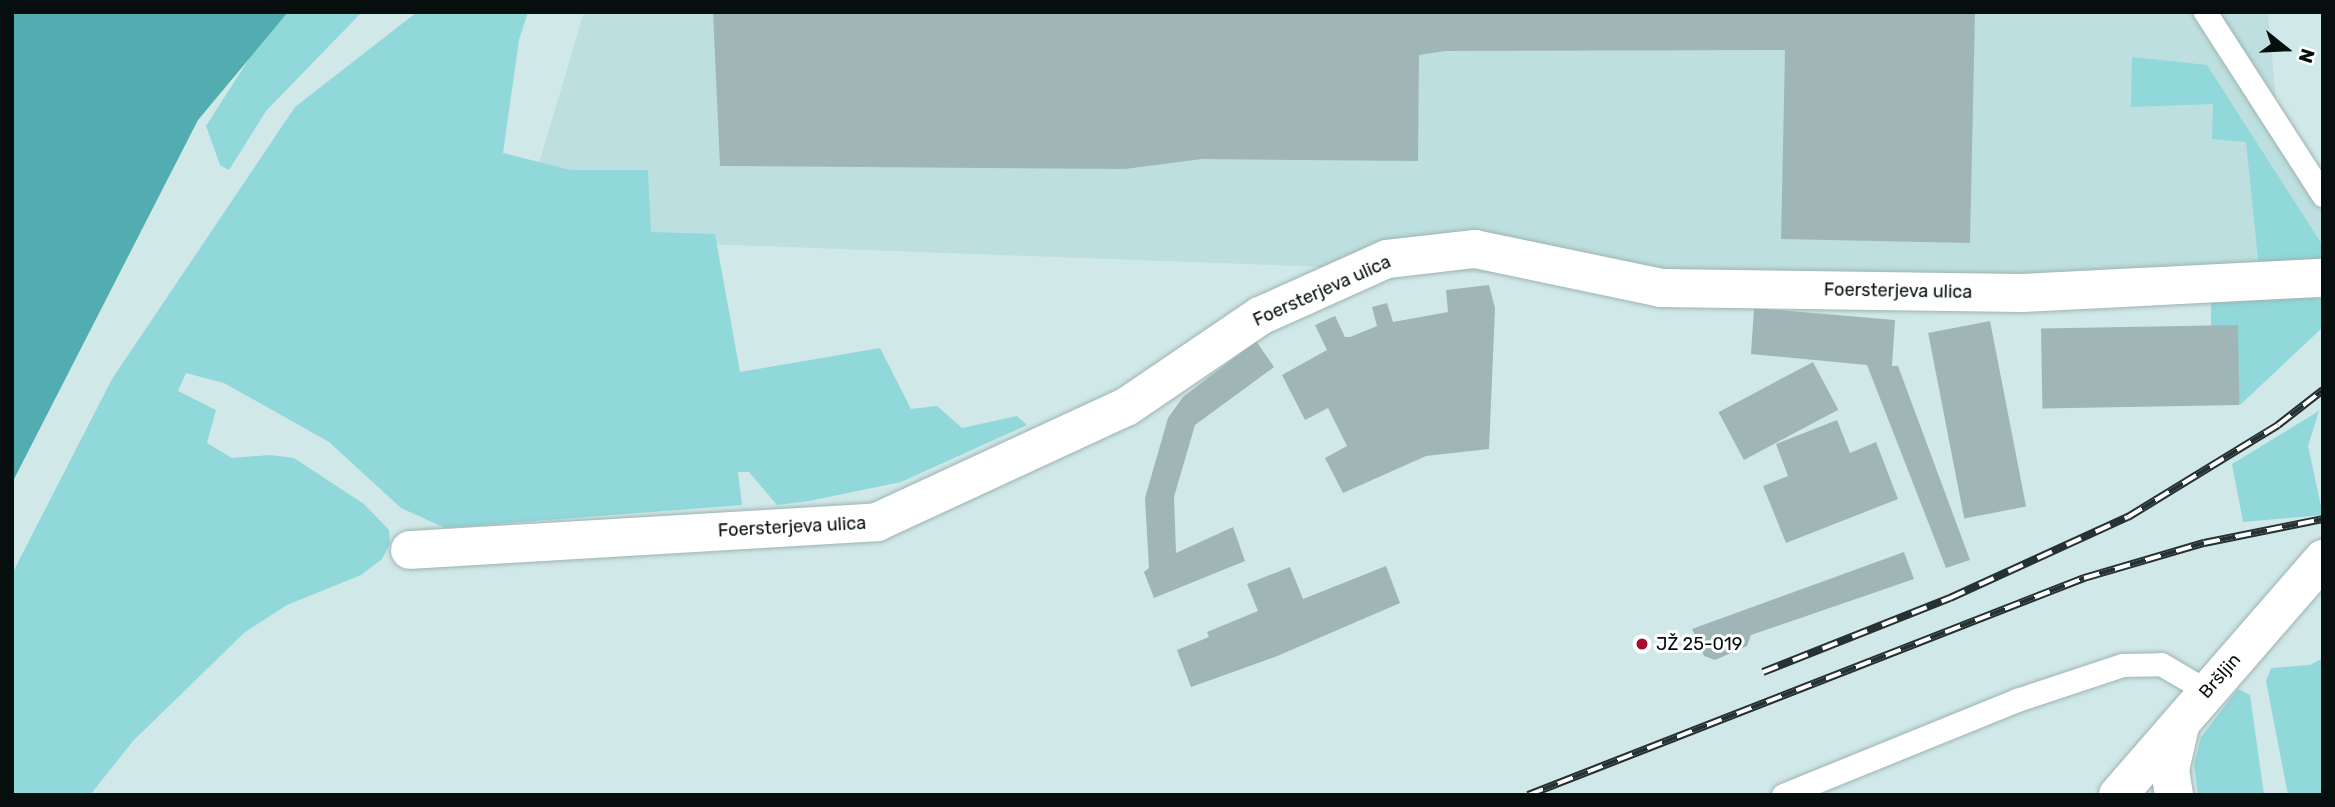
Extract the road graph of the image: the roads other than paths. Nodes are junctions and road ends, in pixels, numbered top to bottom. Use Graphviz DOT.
graph roads {
  1 [pos="2205,12"];
  2 [pos="2323,195"];
  3 [pos="2323,278"];
  4 [pos="410,550"];
  5 [pos="2323,559"];
  6 [pos="2207,691"];
  7 [pos="2180,726"];
  8 [pos="1783,795"];
  9 [pos="2118,795"];
  10 [pos="2174,795"];
  1 -- 2 [label="lane"];
  3 -- 4 [label="street, Foersterjeva ulica"];
  5 -- 6 [label="street, Bršljin"];
  6 -- 7 [label="street, Bršljin"];
  6 -- 8 [label="lane"];
  7 -- 9 [label="street, Bršljin"];
  7 -- 10 [label="street"];
}
